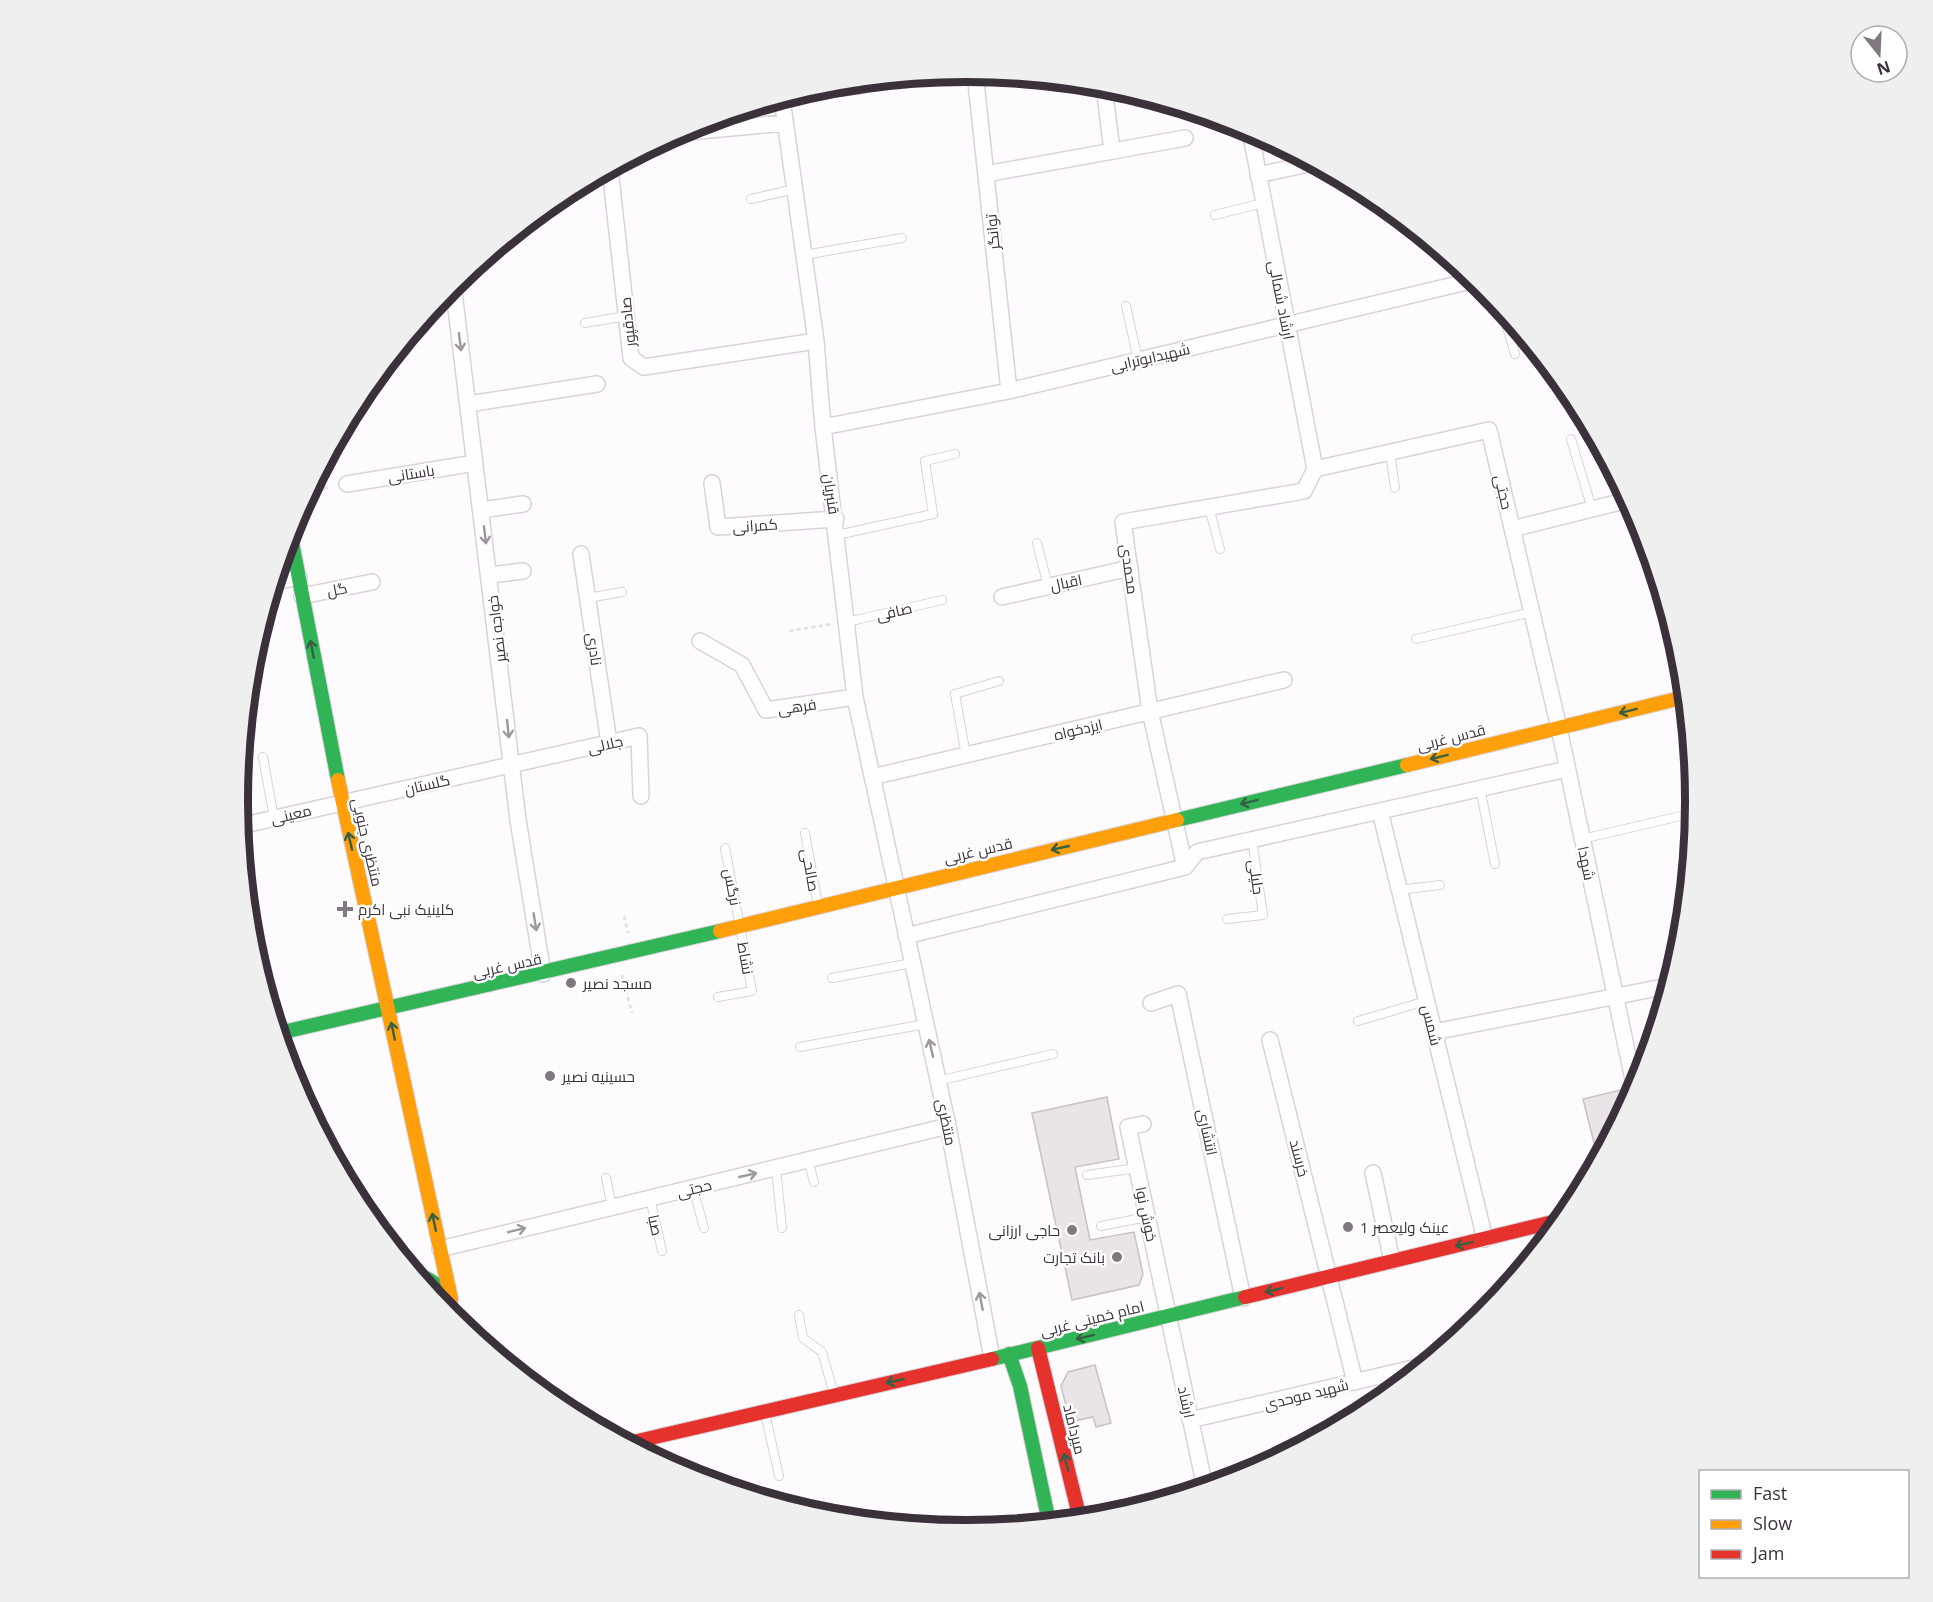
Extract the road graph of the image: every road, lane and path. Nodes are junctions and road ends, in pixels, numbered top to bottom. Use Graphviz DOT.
graph roads {
  1 [pos="976,82"];
  2 [pos="1105,96"];
  3 [pos="783,107"];
  4 [pos="785,123"];
  5 [pos="712,130"];
  6 [pos="1185,138"];
  7 [pos="1252,142"];
  8 [pos="1112,151"];
  9 [pos="1302,166"];
  10 [pos="986,174"];
  11 [pos="1258,175"];
  12 [pos="611,177"];
  13 [pos="795,189"];
  14 [pos="751,199"];
  15 [pos="1263,203"];
  16 [pos="1215,215"];
  17 [pos="902,238"];
  18 [pos="804,255"];
  19 [pos="1464,283"];
  20 [pos="455,297"];
  21 [pos="1126,306"];
  22 [pos="626,316"];
  23 [pos="585,324"];
  24 [pos="1287,325"];
  25 [pos="1507,327"];
  26 [pos="816,341"];
  27 [pos="1515,354"];
  28 [pos="1138,360"];
  29 [pos="597,384"];
  30 [pos="1009,391"];
  31 [pos="468,404"];
  32 [pos="823,427"];
  33 [pos="1570,439"];
  34 [pos="1390,452"];
  35 [pos="955,454"];
  36 [pos="475,463"];
  37 [pos="1314,469"];
  38 [pos="712,483"];
  39 [pos="347,484"];
  40 [pos="1395,488"];
  41 [pos="319,489"];
  42 [pos="1619,502"];
  43 [pos="523,504"];
  44 [pos="1209,507"];
  45 [pos="1592,509"];
  46 [pos="482,510"];
  47 [pos="836,527"];
  48 [pos="1512,529"];
  49 [pos="1037,543"];
  50 [pos="1220,549"];
  51 [pos="293,551"];
  52 [pos="581,554"];
  53 [pos="1130,568"];
  54 [pos="523,571"];
  55 [pos="489,574"];
  56 [pos="298,577"];
  57 [pos="283,580"];
  58 [pos="372,582"];
  59 [pos="1048,586"];
  60 [pos="622,592"];
  61 [pos="302,596"];
  62 [pos="1002,597"];
  63 [pos="588,598"];
  64 [pos="942,600"];
  65 [pos="1532,612"];
  66 [pos="847,622"];
  67 [pos="789,631"];
  68 [pos="1416,639"];
  69 [pos="700,641"];
  70 [pos="1284,680"];
  71 [pos="999,681"];
  72 [pos="855,698"];
  73 [pos="1678,699"];
  74 [pos="1150,711"];
  75 [pos="1559,728"];
  76 [pos="609,743"];
  77 [pos="966,755"];
  78 [pos="262,757"];
  79 [pos="512,765"];
  80 [pos="1567,769"];
  81 [pos="872,777"];
  82 [pos="1480,788"];
  83 [pos="641,796"];
  84 [pos="342,803"];
  85 [pos="1380,811"];
  86 [pos="1685,816"];
  87 [pos="274,818"];
  88 [pos="1177,820"];
  89 [pos="249,824"];
  90 [pos="805,833"];
  91 [pos="1252,839"];
  92 [pos="1582,839"];
  93 [pos="726,848"];
  94 [pos="1495,864"];
  95 [pos="1185,867"];
  96 [pos="1440,885"];
  97 [pos="895,887"];
  98 [pos="1399,890"];
  99 [pos="818,906"];
  100 [pos="1227,920"];
  101 [pos="740,926"];
  102 [pos="906,936"];
  103 [pos="616,956"];
  104 [pos="912,963"];
  105 [pos="543,974"];
  106 [pos="832,978"];
  107 [pos="1661,988"];
  108 [pos="718,997"];
  109 [pos="1616,997"];
  110 [pos="1426,1001"];
  111 [pos="1151,1003"];
  112 [pos="388,1007"];
  113 [pos="632,1013"];
  114 [pos="1358,1021"];
  115 [pos="925,1024"];
  116 [pos="286,1031"];
  117 [pos="1434,1032"];
  118 [pos="1270,1040"];
  119 [pos="800,1047"];
  120 [pos="1053,1054"];
  121 [pos="1632,1072"];
  122 [pos="938,1081"];
  123 [pos="1143,1124"];
  124 [pos="948,1126"];
  125 [pos="808,1160"];
  126 [pos="776,1168"];
  127 [pos="1137,1168"];
  128 [pos="1373,1173"];
  129 [pos="1087,1175"];
  130 [pos="606,1178"];
  131 [pos="814,1182"];
  132 [pos="693,1188"];
  133 [pos="650,1198"];
  134 [pos="612,1208"];
  135 [pos="1147,1217"];
  136 [pos="1547,1223"];
  137 [pos="1101,1226"];
  138 [pos="704,1228"];
  139 [pos="782,1228"];
  140 [pos="1485,1239"];
  141 [pos="440,1249"];
  142 [pos="662,1251"];
  143 [pos="1392,1262"];
  144 [pos="1330,1276"];
  145 [pos="432,1281"];
  146 [pos="1243,1298"];
  147 [pos="451,1299"];
  148 [pos="452,1302"];
  149 [pos="799,1314"];
  150 [pos="1168,1316"];
  151 [pos="1038,1348"];
  152 [pos="1009,1354"];
  153 [pos="992,1358"];
  154 [pos="1405,1370"];
  155 [pos="1355,1382"];
  156 [pos="834,1396"];
  157 [pos="765,1412"];
  158 [pos="1190,1420"];
  159 [pos="640,1440"];
  160 [pos="779,1476"];
  161 [pos="1203,1479"];
  162 [pos="1078,1510"];
  163 [pos="1047,1514"];
  1 -- 10 [label="street, توانگر"];
  2 -- 8 [label="street"];
  3 -- 4 [label="street, قنبریان"];
  4 -- 5 [label="street"];
  4 -- 13 [label="street, قنبریان"];
  6 -- 8 [label="street"];
  7 -- 11 [label="street, ارشاد شمالی"];
  8 -- 10 [label="street"];
  9 -- 11 [label="street"];
  10 -- 30 [label="street, توانگر"];
  11 -- 15 [label="street, ارشاد شمالی"];
  12 -- 22 [label="street, صادقپور"];
  13 -- 14 [label="lane"];
  13 -- 18 [label="street, قنبریان"];
  15 -- 16 [label="lane"];
  15 -- 24 [label="street, ارشاد شمالی"];
  17 -- 18 [label="lane"];
  18 -- 26 [label="street, قنبریان"];
  19 -- 24 [label="street, شهیدابوترابی"];
  20 -- 31 [label="street, خواجه نصیر, one-way"];
  21 -- 28 [label="lane"];
  22 -- 23 [label="lane"];
  22 -- 26 [label="street, صادقپور"];
  24 -- 28 [label="street, شهیدابوترابی"];
  24 -- 37 [label="street, ارشاد شمالی"];
  25 -- 27 [label="lane"];
  26 -- 32 [label="street, قنبریان"];
  28 -- 30 [label="street, شهیدابوترابی"];
  29 -- 31 [label="street"];
  30 -- 32 [label="street, شهیدابوترابی"];
  31 -- 36 [label="street, خواجه نصیر"];
  32 -- 47 [label="street, قنبریان"];
  33 -- 45 [label="lane"];
  34 -- 37 [label="street, حجتی"];
  34 -- 40 [label="lane"];
  34 -- 48 [label="street, حجتی"];
  35 -- 47 [label="lane"];
  36 -- 39 [label="street, باستانی"];
  36 -- 46 [label="street, خواجه نصیر"];
  37 -- 44 [label="street, محمدی"];
  38 -- 47 [label="street, کمرانی"];
  39 -- 41 [label="path"];
  42 -- 45 [label="street"];
  43 -- 46 [label="street"];
  44 -- 50 [label="lane"];
  44 -- 53 [label="street, محمدی"];
  45 -- 48 [label="street"];
  46 -- 55 [label="street, خواجه نصیر, one-way"];
  47 -- 66 [label="street, قنبریان"];
  48 -- 65 [label="street, حجتی"];
  49 -- 59 [label="lane"];
  51 -- 56 [label="main road, منتظری جنوبی"];
  52 -- 63 [label="street, نادری"];
  53 -- 59 [label="street, اقبال"];
  53 -- 74 [label="street, محمدی"];
  54 -- 55 [label="street"];
  55 -- 79 [label="street, خواجه نصیر, one-way"];
  56 -- 57 [label="street"];
  56 -- 61 [label="main road, منتظری جنوبی"];
  58 -- 61 [label="street, گل"];
  59 -- 62 [label="street, اقبال"];
  60 -- 63 [label="lane"];
  84 -- 61 [label="main road, منتظری جنوبی, one-way"];
  63 -- 76 [label="street, نادری"];
  64 -- 66 [label="lane, صافی"];
  65 -- 68 [label="lane"];
  65 -- 75 [label="street, حجتی"];
  66 -- 67 [label="path"];
  66 -- 72 [label="street, قنبریان"];
  69 -- 72 [label="street, فرهی"];
  70 -- 74 [label="street, ایزدخواه"];
  71 -- 77 [label="lane"];
  72 -- 81 [label="street, قنبریان"];
  73 -- 75 [label="main road, قدس غربی, one-way"];
  74 -- 77 [label="street, ایزدخواه"];
  74 -- 88 [label="street, محمدی"];
  75 -- 80 [label="street, شهدا"];
  75 -- 88 [label="main road, قدس غربی, one-way"];
  76 -- 79 [label="street, جلالی"];
  76 -- 83 [label="street, جلالی"];
  77 -- 81 [label="street, ایزدخواه"];
  78 -- 87 [label="lane"];
  79 -- 84 [label="street, گلستان"];
  79 -- 105 [label="street, خواجه نصیر, one-way"];
  80 -- 82 [label="street"];
  80 -- 92 [label="street, شهدا"];
  81 -- 97 [label="street, قنبریان"];
  82 -- 85 [label="street"];
  82 -- 94 [label="lane"];
  84 -- 87 [label="street, معینی"];
  112 -- 84 [label="main road, منتظری جنوبی, one-way"];
  85 -- 91 [label="street"];
  85 -- 98 [label="street, شمس"];
  86 -- 92 [label="lane"];
  87 -- 89 [label="street, معینی"];
  88 -- 95 [label="street, محمدی"];
  88 -- 97 [label="main road, قدس غربی, one-way"];
  90 -- 99 [label="lane, صالحی"];
  91 -- 95 [label="street"];
  91 -- 100 [label="lane, جلیلی"];
  92 -- 109 [label="street, شهدا"];
  93 -- 101 [label="lane, نرگس"];
  95 -- 102 [label="street"];
  96 -- 98 [label="lane"];
  97 -- 99 [label="main road, قدس غربی"];
  97 -- 102 [label="street, منتظری"];
  98 -- 110 [label="street, شمس"];
  99 -- 101 [label="main road, قدس غربی"];
  101 -- 103 [label="main road, قدس غربی"];
  101 -- 108 [label="lane, نشاط"];
  102 -- 104 [label="street, منتظری"];
  103 -- 105 [label="main road, قدس غربی"];
  103 -- 113 [label="path"];
  104 -- 106 [label="lane"];
  104 -- 115 [label="street, منتظری"];
  105 -- 112 [label="main road, قدس غربی"];
  107 -- 109 [label="street"];
  109 -- 117 [label="street"];
  109 -- 121 [label="street, شهدا"];
  110 -- 114 [label="lane"];
  110 -- 117 [label="street, شمس"];
  111 -- 146 [label="street, انتشاری"];
  112 -- 116 [label="main road, قدس غربی"];
  141 -- 112 [label="main road, منتظری جنوبی, one-way"];
  115 -- 119 [label="lane"];
  122 -- 115 [label="street, منتظری, one-way"];
  117 -- 140 [label="street, شمس"];
  118 -- 144 [label="street, خرسند"];
  120 -- 122 [label="lane"];
  122 -- 124 [label="street, منتظری"];
  123 -- 127 [label="street, خوش نوا"];
  124 -- 125 [label="street, حجتی"];
  153 -- 124 [label="street, منتظری, one-way"];
  125 -- 126 [label="street, حجتی"];
  125 -- 131 [label="lane"];
  132 -- 126 [label="street, حجتی, one-way"];
  126 -- 139 [label="lane"];
  127 -- 129 [label="lane"];
  127 -- 135 [label="street, خوش نوا"];
  128 -- 143 [label="street"];
  130 -- 134 [label="lane"];
  132 -- 133 [label="street, حجتی"];
  132 -- 138 [label="lane"];
  133 -- 134 [label="street, حجتی"];
  133 -- 142 [label="lane, صبا"];
  141 -- 134 [label="street, حجتی, one-way"];
  135 -- 137 [label="lane"];
  135 -- 150 [label="street, خوش نوا"];
  136 -- 140 [label="main road, امام خمینی غربی"];
  140 -- 143 [label="main road, امام خمینی غربی, one-way"];
  141 -- 147 [label="main road, منتظری جنوبی"];
  143 -- 144 [label="main road, امام خمینی غربی"];
  144 -- 146 [label="main road, امام خمینی غربی, one-way"];
  144 -- 155 [label="street, خرسند"];
  145 -- 147 [label="main road"];
  146 -- 150 [label="main road, امام خمینی غربی"];
  147 -- 148 [label="main road, منتظری جنوبی"];
  149 -- 156 [label="lane"];
  150 -- 151 [label="main road, امام خمینی غربی, one-way"];
  150 -- 158 [label="street, ارشاد"];
  151 -- 152 [label="main road, امام خمینی غربی"];
  162 -- 151 [label="main road, میرداماد, one-way"];
  152 -- 153 [label="main road, امام خمینی غربی"];
  152 -- 163 [label="main road"];
  153 -- 156 [label="main road, امام خمینی غربی, one-way"];
  154 -- 155 [label="street, شهید موحدی"];
  155 -- 158 [label="street, شهید موحدی"];
  156 -- 157 [label="main road, امام خمینی غربی"];
  157 -- 159 [label="main road, امام خمینی غربی"];
  157 -- 160 [label="lane"];
  158 -- 161 [label="street, ارشاد"];
}
